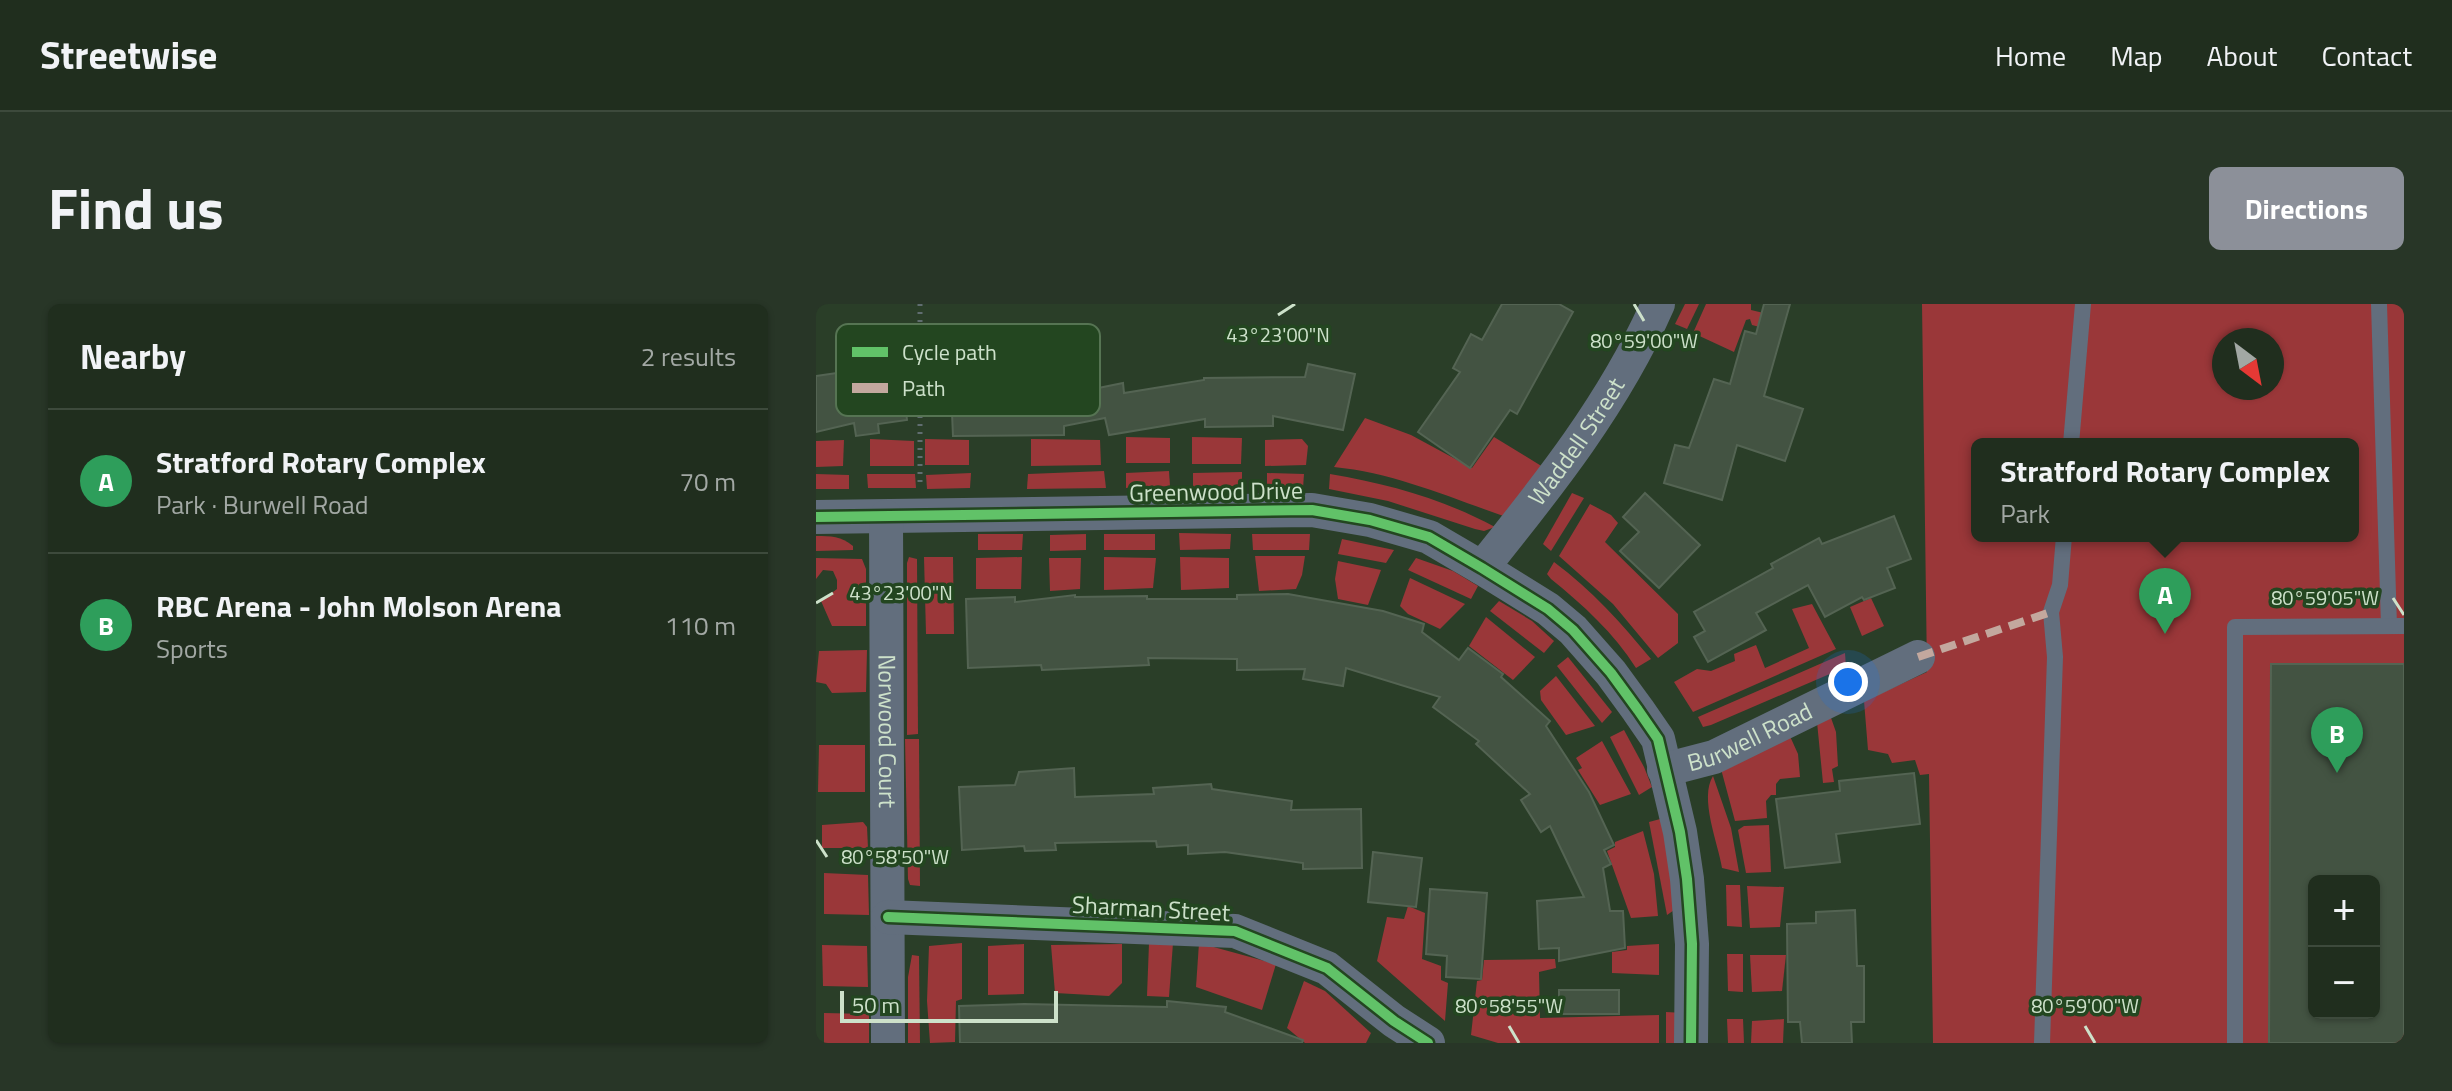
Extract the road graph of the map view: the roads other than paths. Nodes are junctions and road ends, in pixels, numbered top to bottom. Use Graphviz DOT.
graph roads {
  1 [pos="1658,304"];
  2 [pos="2083,304"];
  3 [pos="2379,304"];
  4 [pos="2072,438"];
  5 [pos="816,517"];
  6 [pos="886,517"];
  7 [pos="2064,542"];
  8 [pos="1482,568"];
  9 [pos="2396,626"];
  10 [pos="1918,657"];
  11 [pos="1664,770"];
  12 [pos="888,917"];
  13 [pos="888,1043"];
  14 [pos="1428,1043"];
  15 [pos="1691,1043"];
  16 [pos="2042,1043"];
  17 [pos="2235,1043"];
  1 -- 8 [label="street, Waddell Street"];
  2 -- 4 [label="lane"];
  3 -- 9 [label="lane"];
  5 -- 6 [label="street, Greenwood Drive"];
  6 -- 8 [label="street, Greenwood Drive"];
  6 -- 12 [label="street, Norwood Court"];
  7 -- 16 [label="lane"];
  8 -- 11 [label="street, Greenwood Drive"];
  9 -- 17 [label="lane"];
  10 -- 11 [label="street, Burwell Road"];
  11 -- 15 [label="street, Greenwood Drive"];
  12 -- 13 [label="street, Norwood Court"];
  12 -- 14 [label="street, Sharman Street"];
}
